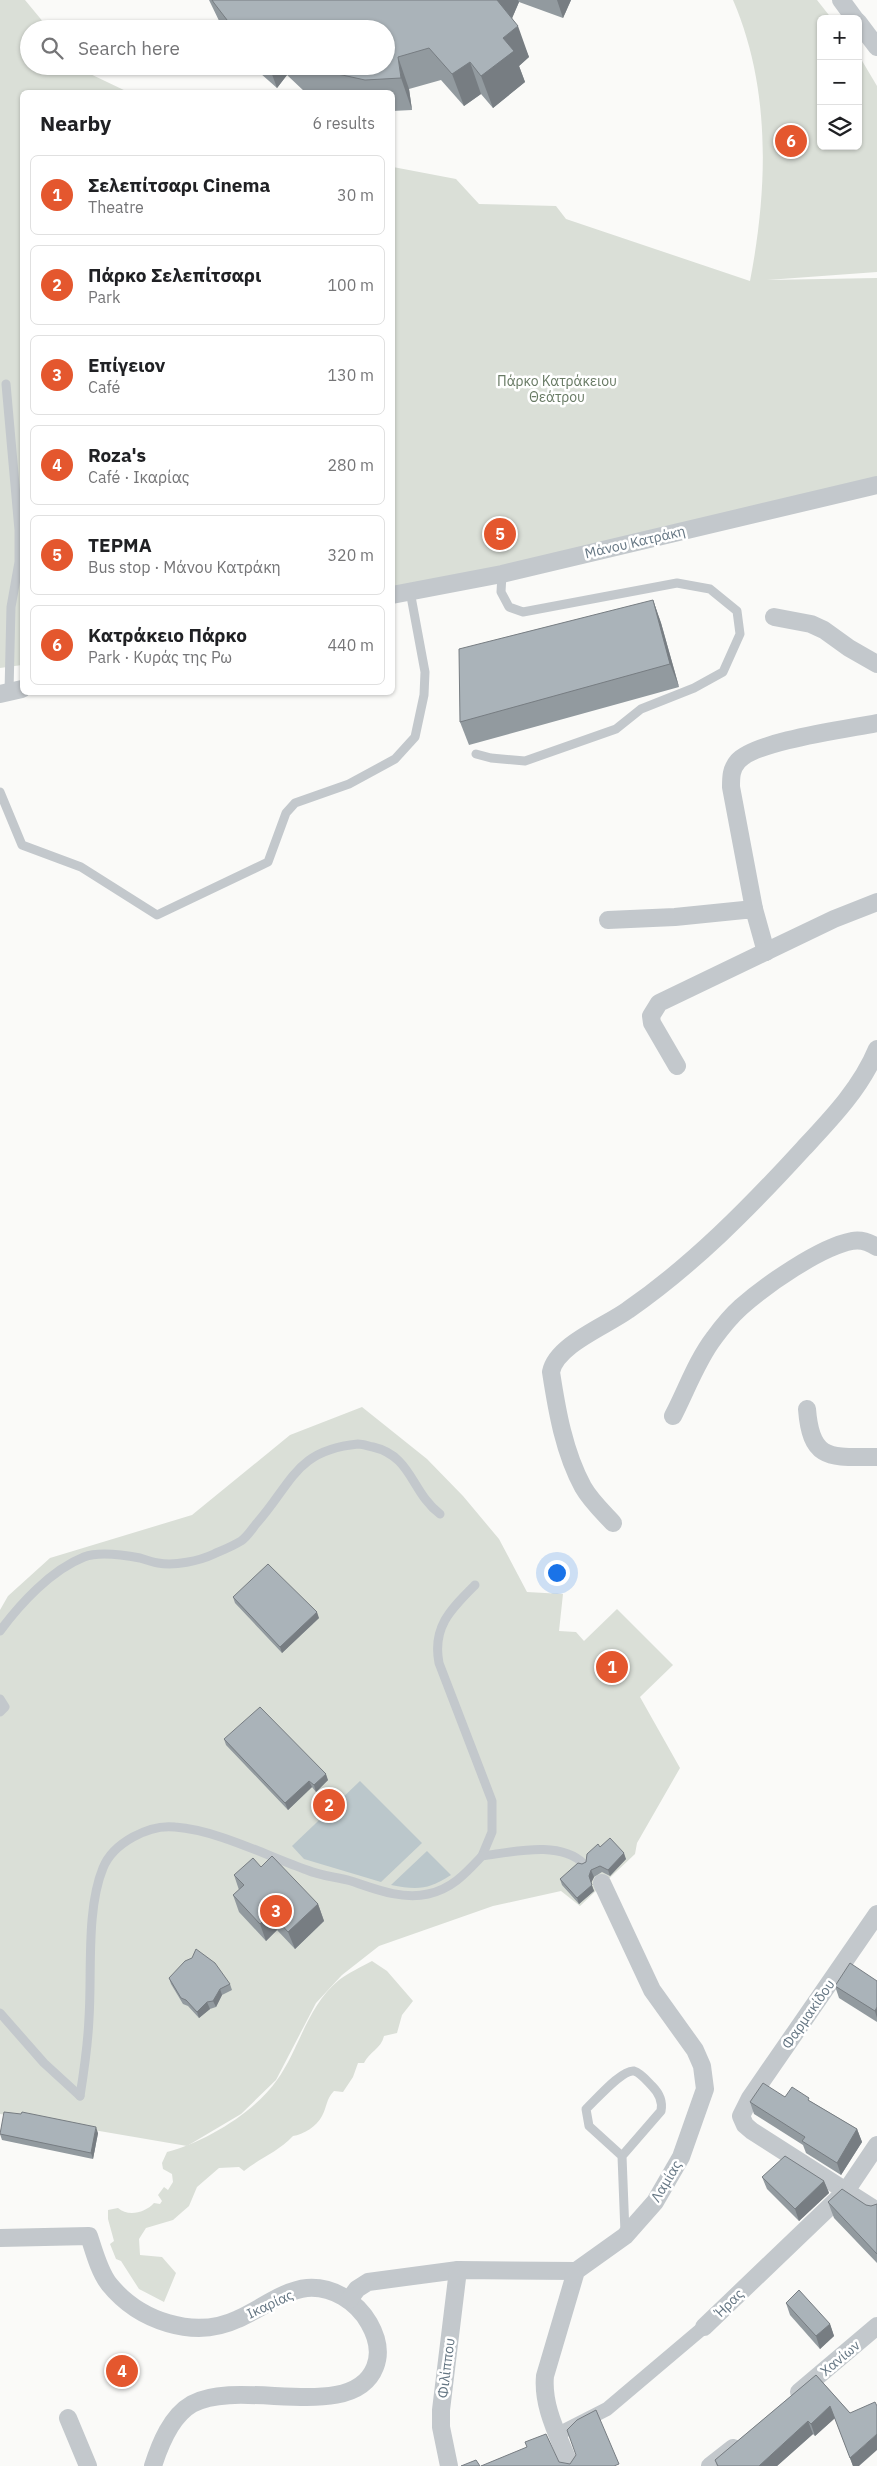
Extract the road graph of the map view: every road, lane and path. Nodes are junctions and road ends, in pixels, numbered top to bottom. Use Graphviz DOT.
graph roads {
  1 [pos="841,0"];
  2 [pos="853,15"];
  3 [pos="862,27"];
  4 [pos="877,47"];
  5 [pos="6,384"];
  6 [pos="877,485"];
  7 [pos="502,574"];
  8 [pos="410,591"];
  9 [pos="395,594"];
  10 [pos="774,617"];
  11 [pos="877,664"];
  12 [pos="10,692"];
  13 [pos="877,724"];
  14 [pos="476,754"];
  15 [pos="0,792"];
  16 [pos="877,902"];
  17 [pos="754,909"];
  18 [pos="608,920"];
  19 [pos="766,952"];
  20 [pos="876,1058"];
  21 [pos="676,1066"];
  22 [pos="877,1247"];
  23 [pos="807,1409"];
  24 [pos="673,1416"];
  25 [pos="877,1457"];
  26 [pos="440,1514"];
  27 [pos="613,1523"];
  28 [pos="474,1585"];
  29 [pos="0,1631"];
  30 [pos="0,1699"];
  31 [pos="0,1712"];
  32 [pos="482,1856"];
  33 [pos="584,1864"];
  34 [pos="602,1883"];
  35 [pos="877,1914"];
  36 [pos="0,2014"];
  37 [pos="877,2145"];
  38 [pos="622,2156"];
  39 [pos="846,2191"];
  40 [pos="877,2211"];
  41 [pos="625,2236"];
  42 [pos="0,2238"];
  43 [pos="458,2270"];
  44 [pos="576,2271"];
  45 [pos="350,2300"];
  46 [pos="877,2326"];
  47 [pos="704,2327"];
  48 [pos="787,2403"];
  49 [pos="68,2418"];
  50 [pos="558,2434"];
  51 [pos="749,2435"];
  52 [pos="88,2466"];
  53 [pos="153,2466"];
  54 [pos="449,2466"];
  55 [pos="570,2466"];
  56 [pos="710,2466"];
  1 -- 2 [label="street"];
  3 -- 4 [label="street"];
  5 -- 12 [label="lane"];
  6 -- 7 [label="street, Μάνου Κατράκη"];
  7 -- 8 [label="street, Μάνου Κατράκη"];
  7 -- 14 [label="lane"];
  8 -- 9 [label="street, Μάνου Κατράκη"];
  8 -- 15 [label="lane"];
  10 -- 11 [label="street"];
  13 -- 17 [label="street"];
  16 -- 19 [label="street"];
  17 -- 18 [label="street"];
  17 -- 19 [label="street"];
  19 -- 21 [label="street"];
  20 -- 27 [label="street"];
  22 -- 24 [label="street"];
  23 -- 25 [label="street"];
  26 -- 29 [label="lane"];
  28 -- 32 [label="lane"];
  30 -- 31 [label="lane"];
  32 -- 33 [label="lane"];
  32 -- 36 [label="lane"];
  34 -- 41 [label="street, Λαμίας"];
  35 -- 39 [label="street, Φαρμακίδου"];
  37 -- 39 [label="street, Ήρας"];
  38 -- 38 [label="lane"];
  38 -- 41 [label="lane"];
  39 -- 40 [label="street"];
  39 -- 47 [label="street, Ήρας"];
  41 -- 44 [label="street, Λαμίας"];
  42 -- 45 [label="street, Ικαρίας"];
  43 -- 44 [label="street"];
  43 -- 45 [label="street"];
  43 -- 54 [label="street, Φιλίππου"];
  44 -- 50 [label="street"];
  45 -- 53 [label="street"];
  46 -- 48 [label="street, Χανίων"];
  47 -- 50 [label="street, Ήρας"];
  49 -- 52 [label="street"];
  50 -- 55 [label="street"];
  51 -- 56 [label="street"];
}
